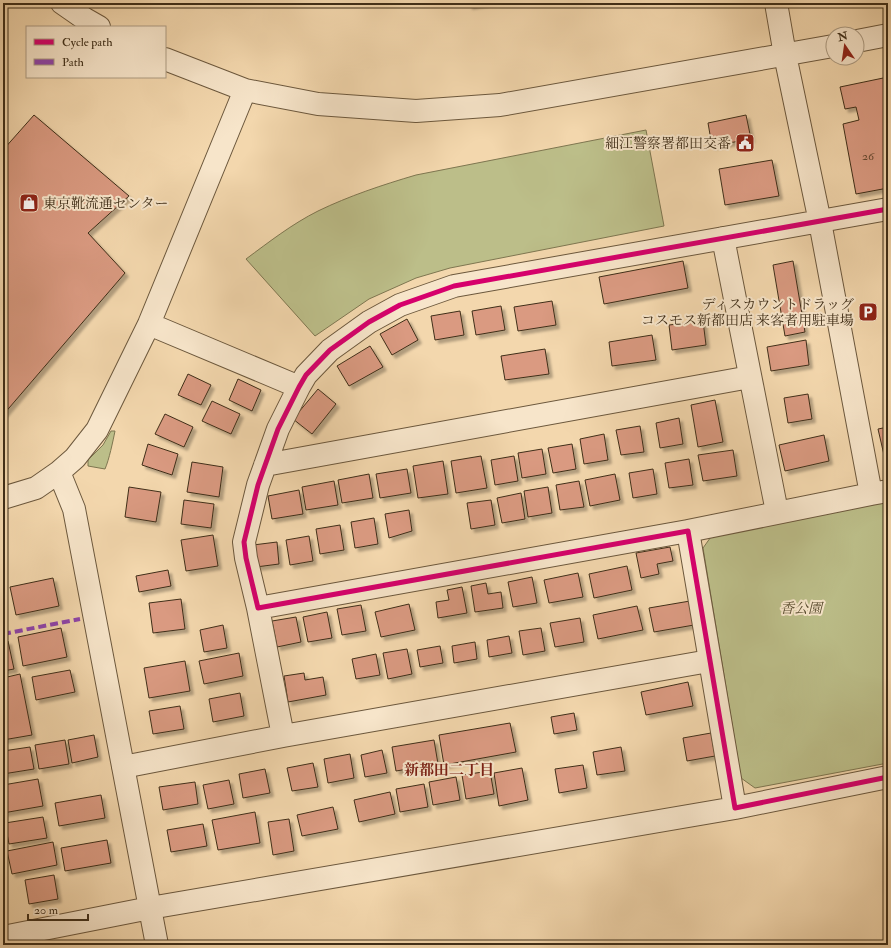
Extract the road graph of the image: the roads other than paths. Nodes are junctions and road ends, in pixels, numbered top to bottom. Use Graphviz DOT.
graph roads {
  1 [pos="62,3"];
  2 [pos="776,3"];
  3 [pos="97,26"];
  4 [pos="888,35"];
  5 [pos="865,39"];
  6 [pos="825,48"];
  7 [pos="785,55"];
  8 [pos="166,59"];
  9 [pos="246,90"];
  10 [pos="888,209"];
  11 [pos="820,222"];
  12 [pos="723,238"];
  13 [pos="149,324"];
  14 [pos="750,377"];
  15 [pos="299,387"];
  16 [pos="265,465"];
  17 [pos="59,472"];
  18 [pos="880,492"];
  19 [pos="3,498"];
  20 [pos="777,512"];
  21 [pos="688,531"];
  22 [pos="258,608"];
  23 [pos="709,661"];
  24 [pos="283,736"];
  25 [pos="123,768"];
  26 [pos="888,777"];
  27 [pos="735,808"];
  28 [pos="150,908"];
  29 [pos="3,937"];
  30 [pos="157,945"];
  1 -- 3 [label="street"];
  2 -- 7 [label="street"];
  4 -- 5 [label="street"];
  6 -- 7 [label="street"];
  7 -- 9 [label="street"];
  7 -- 11 [label="street"];
  8 -- 9 [label="street"];
  9 -- 13 [label="street"];
  10 -- 11 [label="street"];
  11 -- 12 [label="street"];
  11 -- 18 [label="street"];
  12 -- 14 [label="street"];
  12 -- 15 [label="street"];
  13 -- 15 [label="street"];
  13 -- 17 [label="street"];
  14 -- 16 [label="street"];
  14 -- 20 [label="street"];
  15 -- 16 [label="street"];
  16 -- 22 [label="street"];
  17 -- 19 [label="street"];
  17 -- 25 [label="street"];
  18 -- 20 [label="street"];
  20 -- 21 [label="street"];
  21 -- 22 [label="street"];
  21 -- 23 [label="street"];
  22 -- 24 [label="street"];
  23 -- 24 [label="street"];
  23 -- 27 [label="street"];
  24 -- 25 [label="street"];
  25 -- 28 [label="street"];
  26 -- 27 [label="street"];
  27 -- 28 [label="street"];
  28 -- 29 [label="street"];
  28 -- 30 [label="street"];
}
